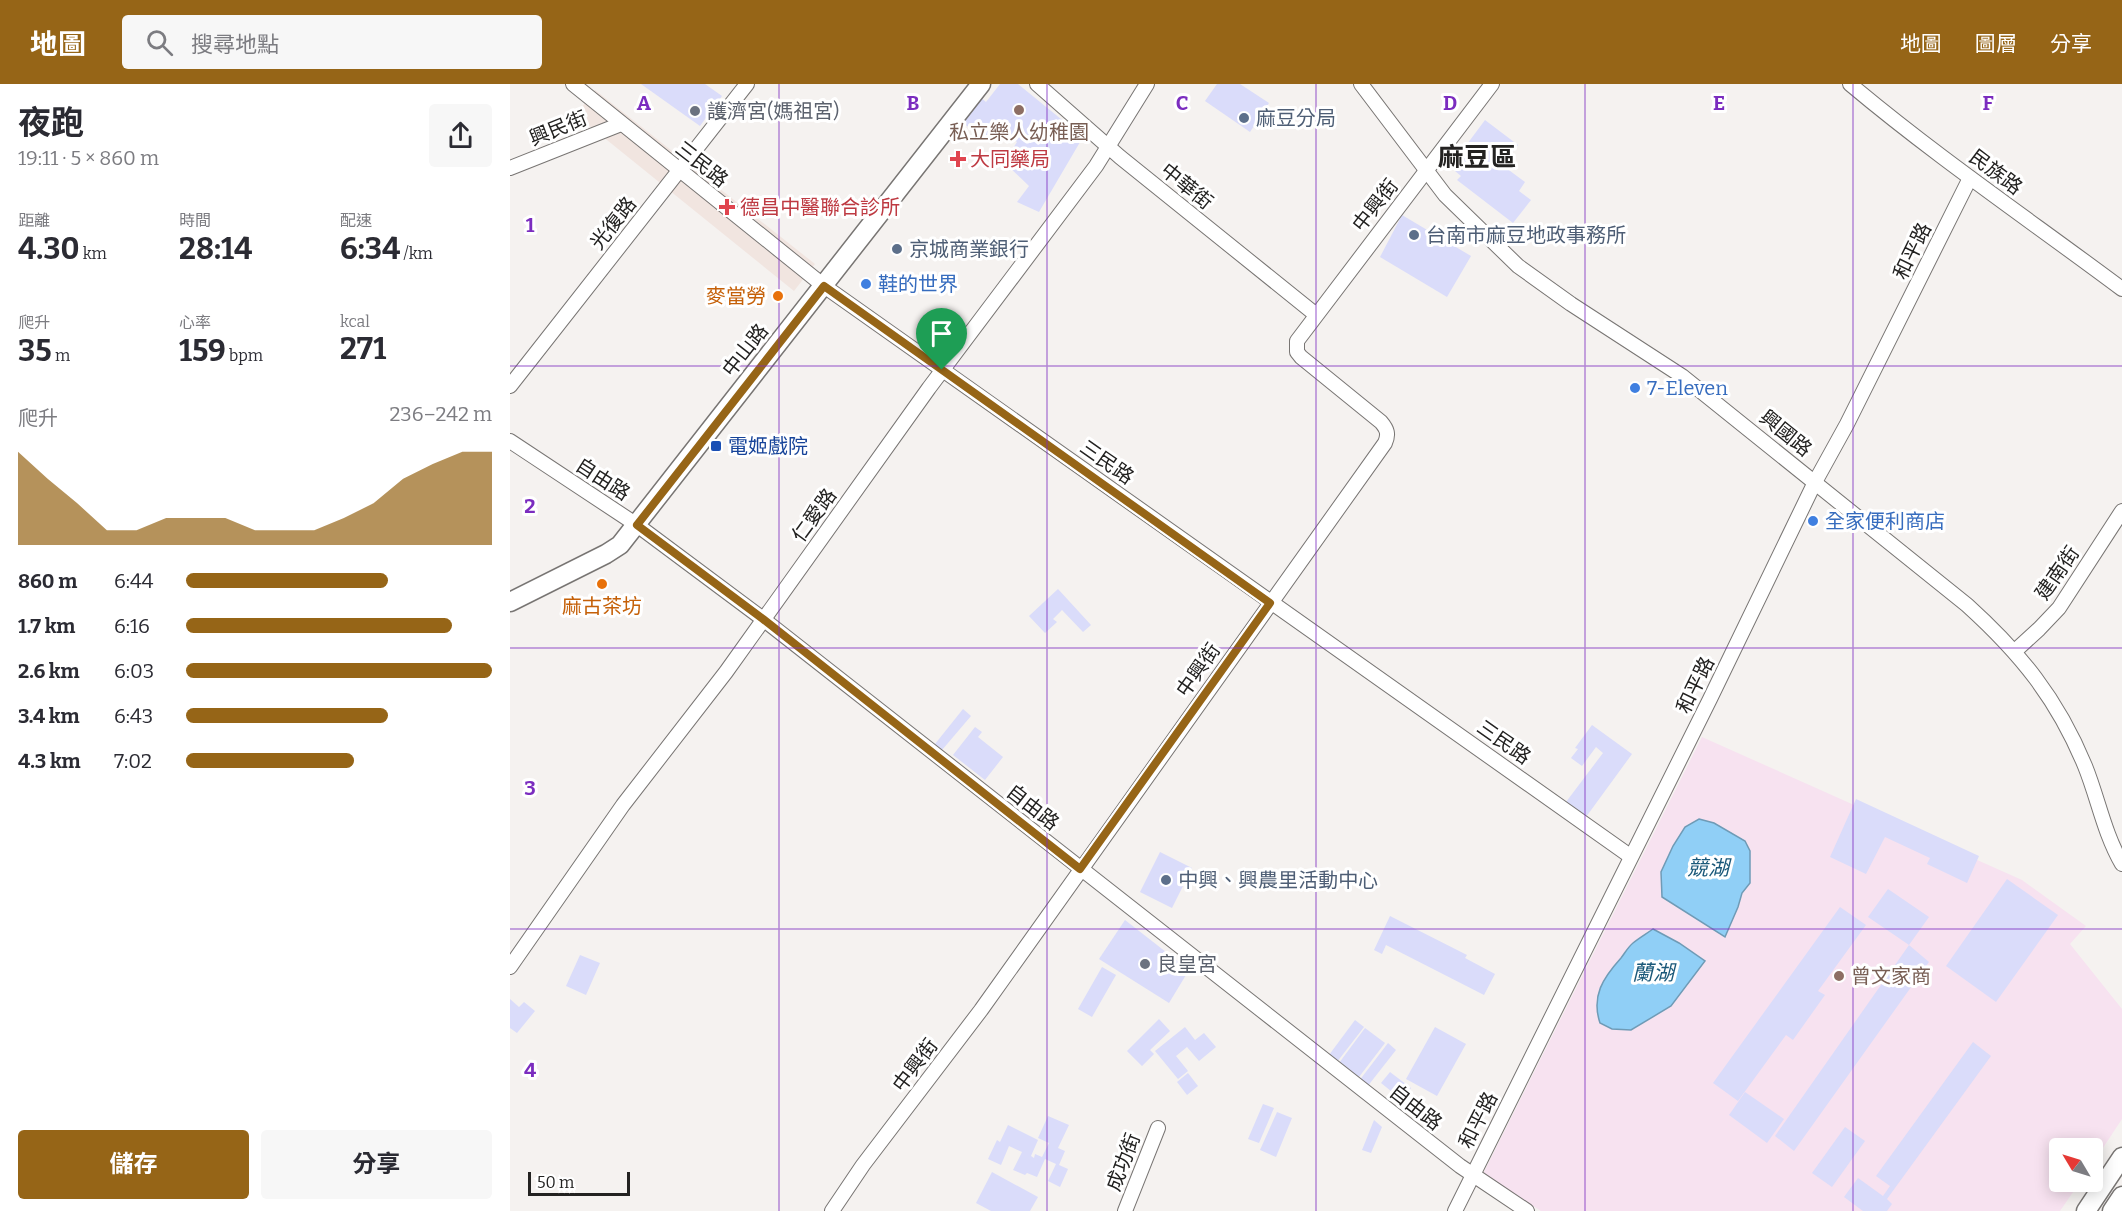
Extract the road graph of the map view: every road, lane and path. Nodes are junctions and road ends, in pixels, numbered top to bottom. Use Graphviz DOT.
graph roads {
  1 [pos="573,84"];
  2 [pos="747,84"];
  3 [pos="981,84"];
  4 [pos="1037,84"];
  5 [pos="1147,84"];
  6 [pos="1362,84"];
  7 [pos="1492,84"];
  8 [pos="1850,84"];
  9 [pos="621,124"];
  10 [pos="1109,148"];
  11 [pos="510,168"];
  12 [pos="679,170"];
  13 [pos="1427,170"];
  14 [pos="1970,178"];
  15 [pos="824,286"];
  16 [pos="2122,289"];
  17 [pos="1315,314"];
  18 [pos="942,370"];
  19 [pos="510,386"];
  20 [pos="510,441"];
  21 [pos="1815,482"];
  22 [pos="2122,511"];
  23 [pos="637,525"];
  24 [pos="510,602"];
  25 [pos="1270,603"];
  26 [pos="763,619"];
  27 [pos="2015,651"];
  28 [pos="1630,856"];
  29 [pos="2122,864"];
  30 [pos="1080,869"];
  31 [pos="510,967"];
  32 [pos="1158,1128"];
  33 [pos="2122,1157"];
  34 [pos="1473,1175"];
  35 [pos="2122,1196"];
  36 [pos="832,1211"];
  37 [pos="1125,1211"];
  38 [pos="1455,1211"];
  39 [pos="1527,1211"];
  40 [pos="2086,1211"];
  41 [pos="2112,1211"];
  1 -- 9 [label="street, 三民路"];
  2 -- 12 [label="street, 光復路"];
  3 -- 15 [label="main road, 中山路"];
  4 -- 10 [label="street, 中華街"];
  5 -- 10 [label="street, 仁愛路"];
  6 -- 13 [label="street, 興國路"];
  7 -- 13 [label="street, 中興街"];
  8 -- 14 [label="street, 民族路"];
  9 -- 11 [label="street, 興民街"];
  9 -- 12 [label="street, 三民路"];
  10 -- 17 [label="street, 中華街"];
  10 -- 18 [label="street, 仁愛路"];
  12 -- 15 [label="street, 三民路"];
  12 -- 19 [label="street, 光復路"];
  13 -- 17 [label="street, 中興街"];
  13 -- 21 [label="street, 興國路"];
  14 -- 16 [label="street, 民族路"];
  14 -- 21 [label="street, 和平路"];
  15 -- 18 [label="street, 三民路"];
  15 -- 23 [label="main road, 中山路"];
  17 -- 25 [label="street, 中興街"];
  18 -- 25 [label="street, 三民路"];
  18 -- 26 [label="street, 仁愛路"];
  20 -- 23 [label="street, 自由路"];
  21 -- 27 [label="street, 興國路"];
  21 -- 28 [label="street, 和平路"];
  22 -- 27 [label="street, 建南街"];
  23 -- 24 [label="main road, 中山路"];
  23 -- 26 [label="street, 自由路"];
  25 -- 28 [label="street, 三民路"];
  25 -- 30 [label="street, 中興街"];
  26 -- 30 [label="street, 自由路"];
  26 -- 31 [label="street, 仁愛路"];
  27 -- 29 [label="street, 興國路"];
  28 -- 34 [label="street, 和平路"];
  30 -- 34 [label="street, 自由路"];
  30 -- 36 [label="street, 中興街"];
  32 -- 37 [label="street, 成功街"];
  33 -- 40 [label="main road"];
  34 -- 38 [label="street, 和平路"];
  34 -- 39 [label="street, 自由路"];
  35 -- 41 [label="main road"];
}
